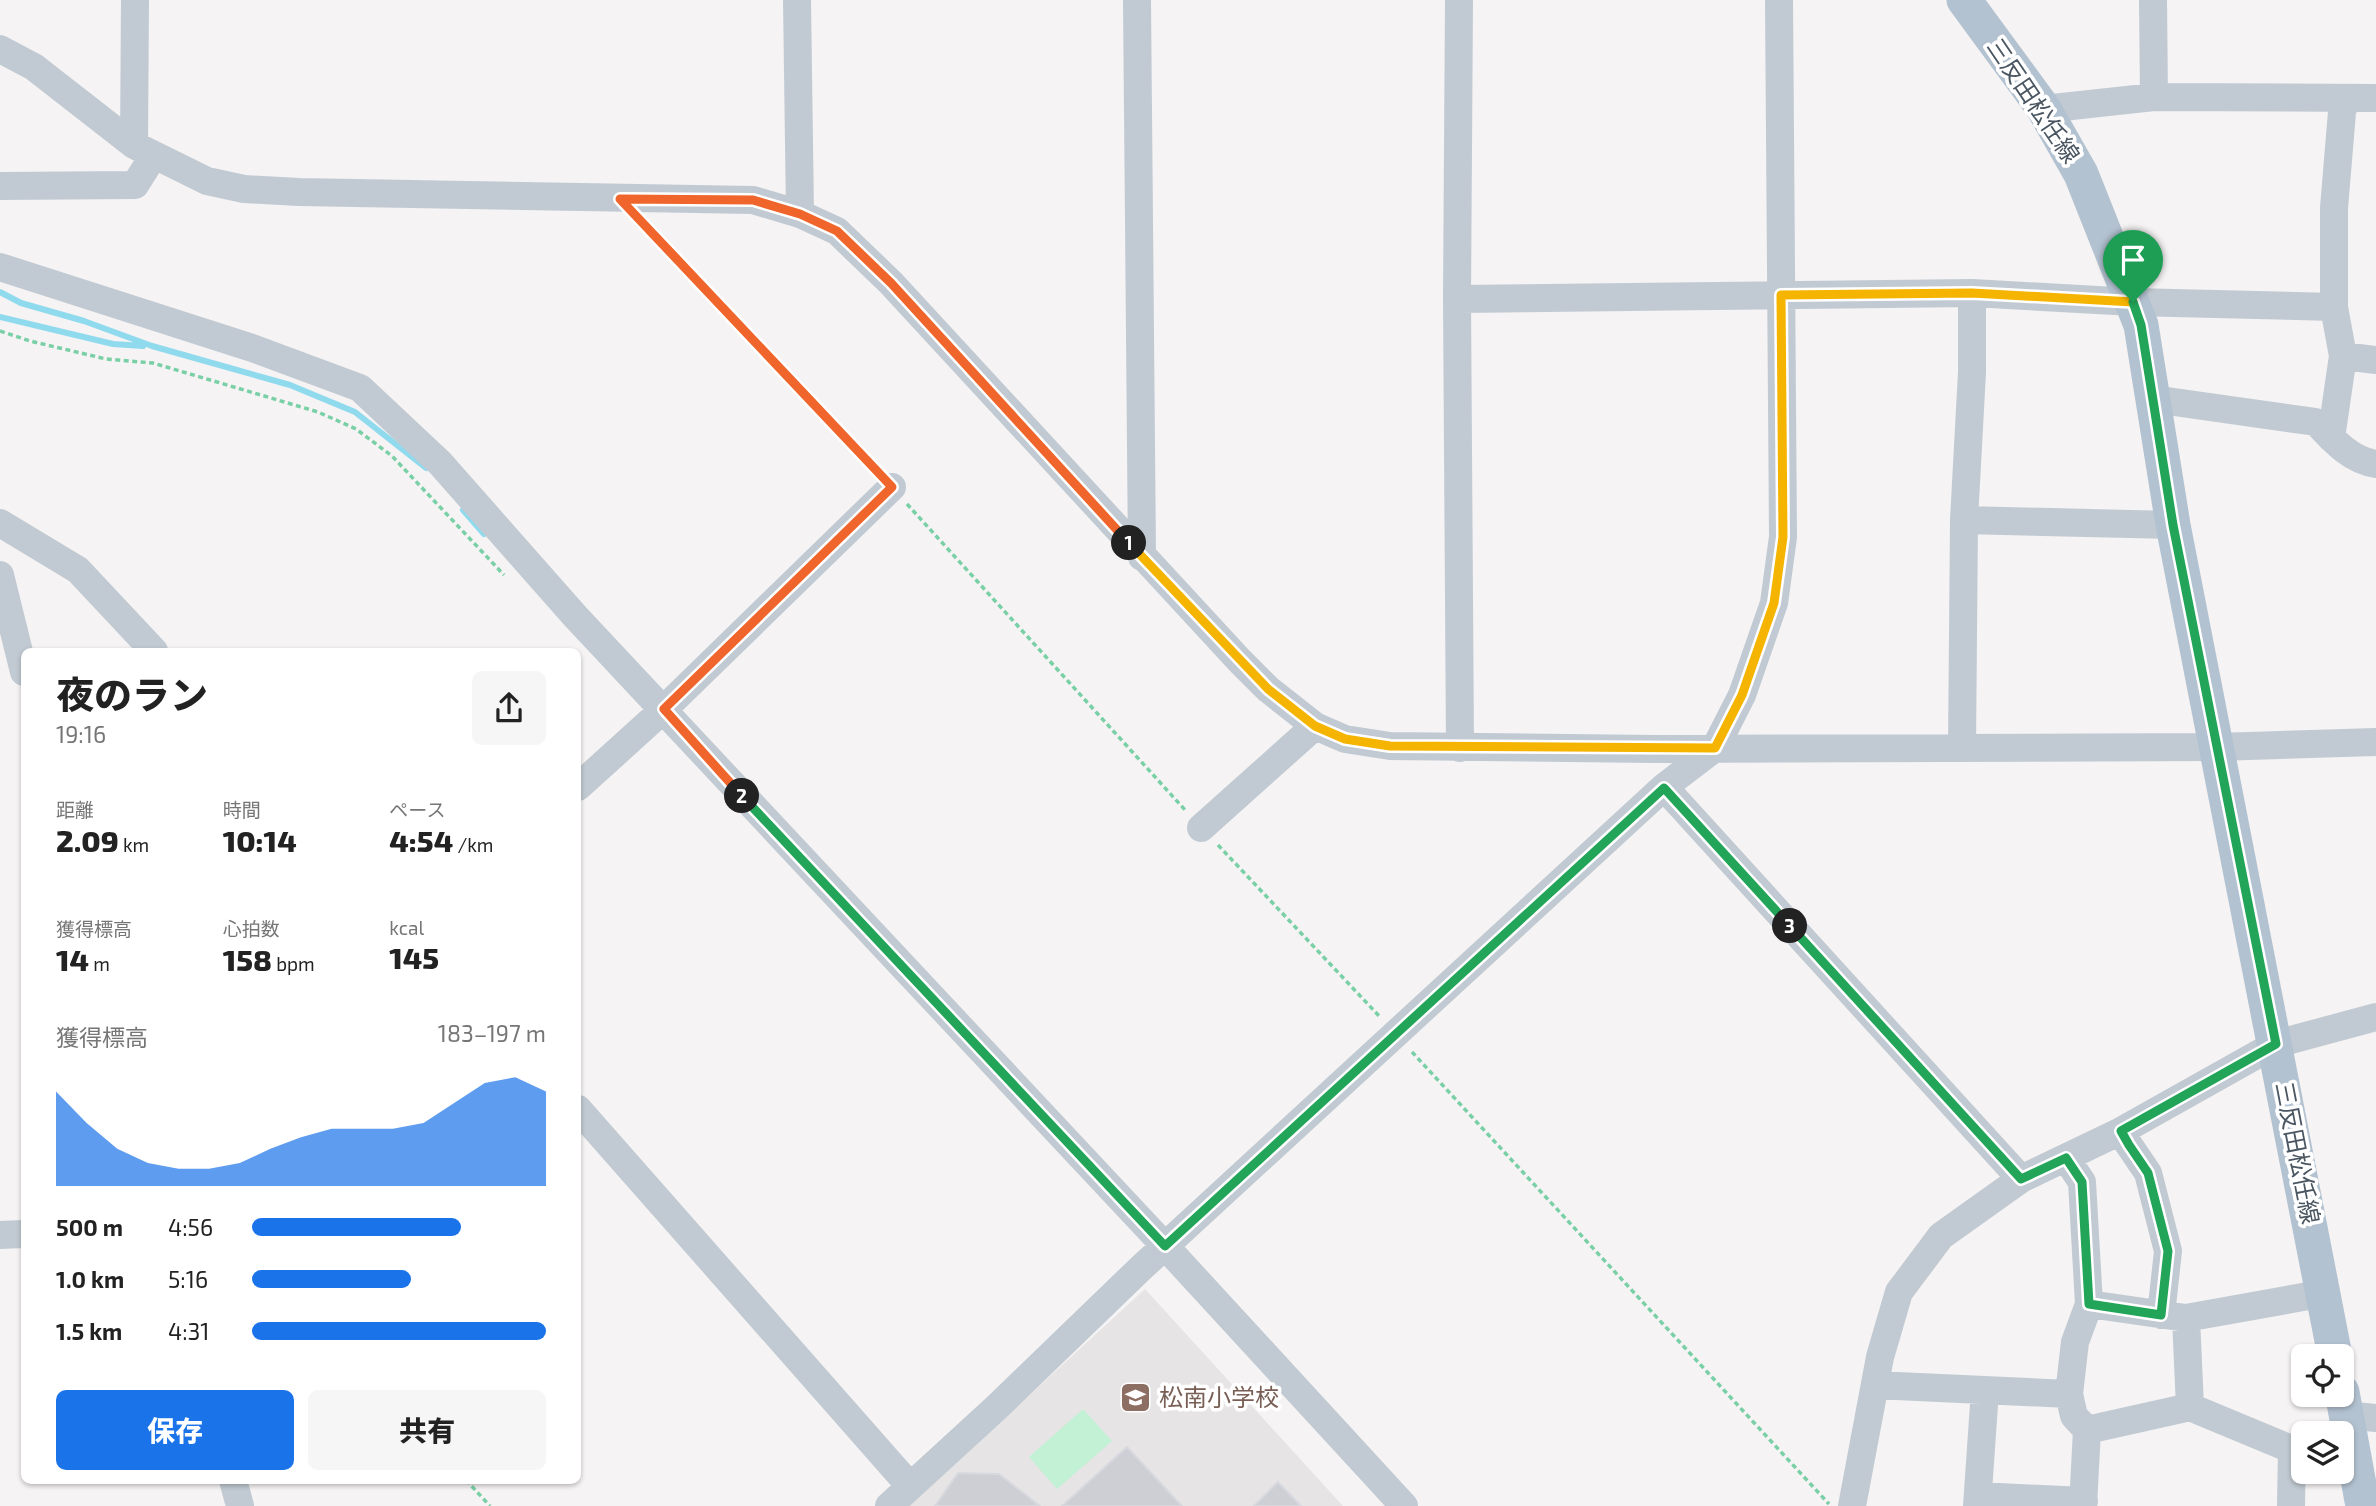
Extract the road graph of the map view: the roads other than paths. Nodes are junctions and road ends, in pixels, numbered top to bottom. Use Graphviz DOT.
graph roads {
  1 [pos="135,0"];
  2 [pos="797,0"];
  3 [pos="1137,0"];
  4 [pos="1459,0"];
  5 [pos="1779,0"];
  6 [pos="1964,0"];
  7 [pos="2153,0"];
  8 [pos="0,49"];
  9 [pos="2154,97"];
  10 [pos="2376,98"];
  11 [pos="2346,99"];
  12 [pos="2044,109"];
  13 [pos="144,150"];
  14 [pos="0,186"];
  15 [pos="800,214"];
  16 [pos="0,267"];
  17 [pos="1972,293"];
  18 [pos="1781,295"];
  19 [pos="1457,299"];
  20 [pos="2133,302"];
  21 [pos="2334,307"];
  22 [pos="2343,356"];
  23 [pos="2376,360"];
  24 [pos="2153,399"];
  25 [pos="2332,438"];
  26 [pos="2376,464"];
  27 [pos="892,487"];
  28 [pos="1964,520"];
  29 [pos="0,523"];
  30 [pos="2173,525"];
  31 [pos="1142,557"];
  32 [pos="0,575"];
  33 [pos="151,648"];
  34 [pos="21,660"];
  35 [pos="656,716"];
  36 [pos="1315,726"];
  37 [pos="2376,742"];
  38 [pos="1962,747"];
  39 [pos="2217,747"];
  40 [pos="1460,748"];
  41 [pos="1715,748"];
  42 [pos="581,784"];
  43 [pos="1664,788"];
  44 [pos="1201,828"];
  45 [pos="2376,1017"];
  46 [pos="2276,1044"];
  47 [pos="581,1113"];
  48 [pos="2121,1131"];
  49 [pos="2066,1158"];
  50 [pos="2021,1179"];
  51 [pos="21,1234"];
  52 [pos="0,1235"];
  53 [pos="1165,1246"];
  54 [pos="2325,1293"];
  55 [pos="2089,1304"];
  56 [pos="2173,1316"];
  57 [pos="2333,1344"];
  58 [pos="1875,1385"];
  59 [pos="1984,1390"];
  60 [pos="2069,1394"];
  61 [pos="2190,1407"];
  62 [pos="2354,1408"];
  63 [pos="2087,1430"];
  64 [pos="2291,1448"];
  65 [pos="234,1484"];
  66 [pos="2294,1484"];
  67 [pos="910,1486"];
  68 [pos="2354,1486"];
  69 [pos="1977,1501"];
  70 [pos="2084,1504"];
  71 [pos="240,1506"];
  72 [pos="889,1506"];
  73 [pos="1404,1506"];
  74 [pos="1852,1506"];
  75 [pos="2291,1506"];
  1 -- 13 [label="street"];
  2 -- 15 [label="street"];
  3 -- 31 [label="street"];
  4 -- 19 [label="street"];
  5 -- 18 [label="street"];
  6 -- 12 [label="main road, 三反田松任線"];
  7 -- 9 [label="street"];
  8 -- 13 [label="street"];
  9 -- 11 [label="street"];
  9 -- 12 [label="street"];
  10 -- 11 [label="street"];
  11 -- 21 [label="street"];
  12 -- 20 [label="main road, 三反田松任線"];
  13 -- 14 [label="street"];
  13 -- 15 [label="street"];
  15 -- 31 [label="street"];
  16 -- 35 [label="street"];
  17 -- 18 [label="street"];
  17 -- 20 [label="street"];
  17 -- 28 [label="street"];
  18 -- 19 [label="street"];
  18 -- 41 [label="street"];
  19 -- 40 [label="street"];
  20 -- 21 [label="street"];
  20 -- 24 [label="main road, 三反田松任線"];
  21 -- 22 [label="street"];
  22 -- 23 [label="street"];
  22 -- 25 [label="street"];
  24 -- 25 [label="street"];
  24 -- 30 [label="main road, 三反田松任線"];
  25 -- 26 [label="street"];
  27 -- 35 [label="street"];
  28 -- 30 [label="street"];
  28 -- 38 [label="street"];
  29 -- 33 [label="street"];
  30 -- 39 [label="main road, 三反田松任線"];
  31 -- 36 [label="street"];
  32 -- 34 [label="street"];
  35 -- 42 [label="street"];
  35 -- 53 [label="street"];
  36 -- 40 [label="street"];
  36 -- 44 [label="street"];
  37 -- 39 [label="street"];
  38 -- 39 [label="street"];
  38 -- 41 [label="street"];
  39 -- 46 [label="main road, 三反田松任線"];
  40 -- 41 [label="street"];
  41 -- 43 [label="street"];
  43 -- 50 [label="street"];
  43 -- 53 [label="street"];
  45 -- 46 [label="street"];
  46 -- 48 [label="street"];
  46 -- 54 [label="main road, 三反田松任線"];
  47 -- 67 [label="street"];
  48 -- 49 [label="street"];
  48 -- 56 [label="street"];
  49 -- 50 [label="street"];
  49 -- 55 [label="street"];
  50 -- 58 [label="street"];
  51 -- 52 [label="street"];
  53 -- 67 [label="street"];
  53 -- 73 [label="street"];
  54 -- 56 [label="street"];
  54 -- 57 [label="main road, 三反田松任線"];
  55 -- 56 [label="street"];
  55 -- 60 [label="street"];
  56 -- 61 [label="street"];
  58 -- 59 [label="street"];
  58 -- 74 [label="street"];
  59 -- 60 [label="street"];
  59 -- 69 [label="street"];
  60 -- 63 [label="street"];
  61 -- 63 [label="street"];
  61 -- 64 [label="street"];
  62 -- 68 [label="main road"];
  63 -- 70 [label="street"];
  65 -- 71 [label="street"];
  66 -- 75 [label="street"];
  67 -- 72 [label="street"];
  69 -- 70 [label="street"];
}
